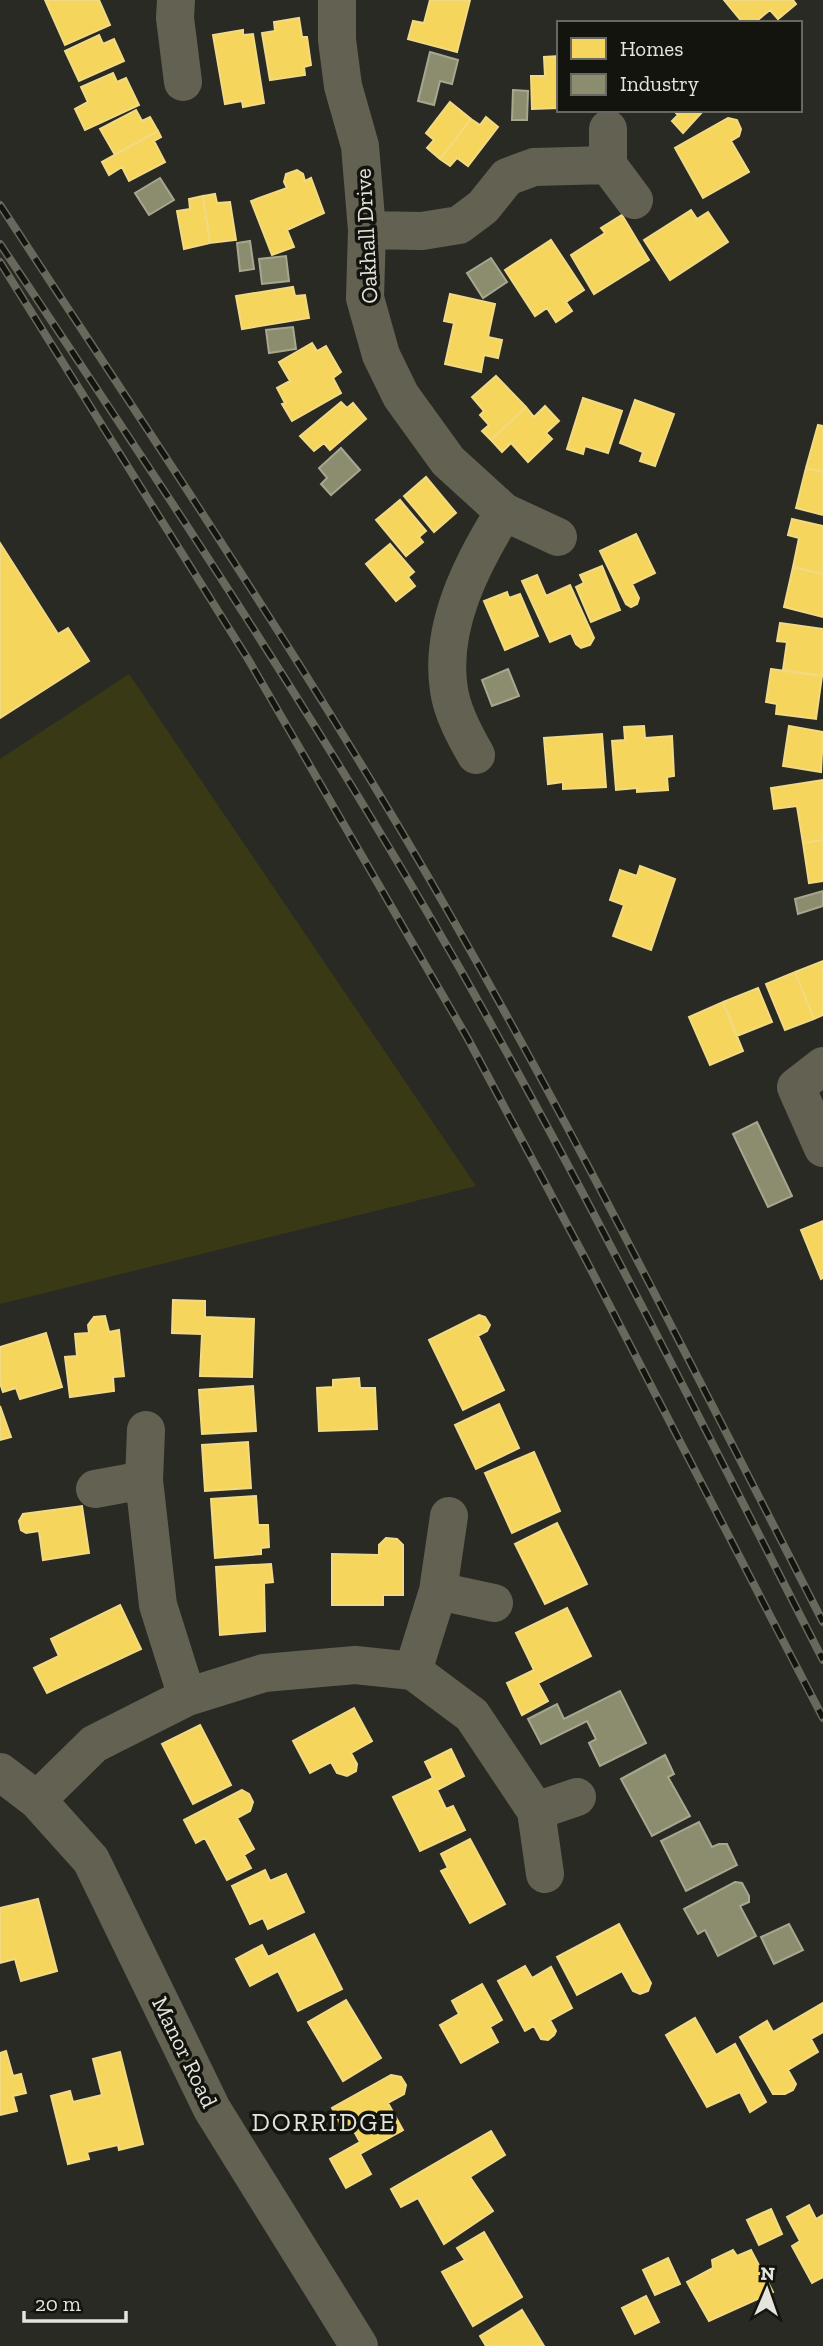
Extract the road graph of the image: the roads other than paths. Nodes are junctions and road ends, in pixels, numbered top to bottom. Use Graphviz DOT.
graph roads {
  1 [pos="176,0"];
  2 [pos="337,0"];
  3 [pos="183,82"];
  4 [pos="635,200"];
  5 [pos="367,230"];
  6 [pos="504,512"];
  7 [pos="558,537"];
  8 [pos="476,755"];
  9 [pos="823,1066"];
  10 [pos="823,1148"];
  11 [pos="146,1430"];
  12 [pos="144,1480"];
  13 [pos="95,1489"];
  14 [pos="449,1516"];
  15 [pos="438,1591"];
  16 [pos="494,1603"];
  17 [pos="414,1671"];
  18 [pos="187,1697"];
  19 [pos="0,1772"];
  20 [pos="577,1797"];
  21 [pos="37,1800"];
  22 [pos="536,1811"];
  23 [pos="545,1874"];
  24 [pos="359,2346"];
  1 -- 3 [label="street"];
  2 -- 5 [label="street, Oakhall Drive"];
  4 -- 5 [label="street"];
  5 -- 6 [label="street, Oakhall Drive"];
  6 -- 7 [label="street, Oakhall Drive"];
  6 -- 8 [label="street"];
  9 -- 10 [label="street"];
  11 -- 12 [label="street"];
  12 -- 13 [label="street"];
  12 -- 18 [label="street"];
  14 -- 15 [label="street"];
  15 -- 16 [label="street"];
  15 -- 17 [label="street"];
  17 -- 18 [label="street"];
  17 -- 22 [label="street"];
  18 -- 21 [label="street"];
  19 -- 21 [label="street, Manor Road"];
  20 -- 22 [label="street"];
  21 -- 24 [label="street, Manor Road"];
  22 -- 23 [label="street"];
}
